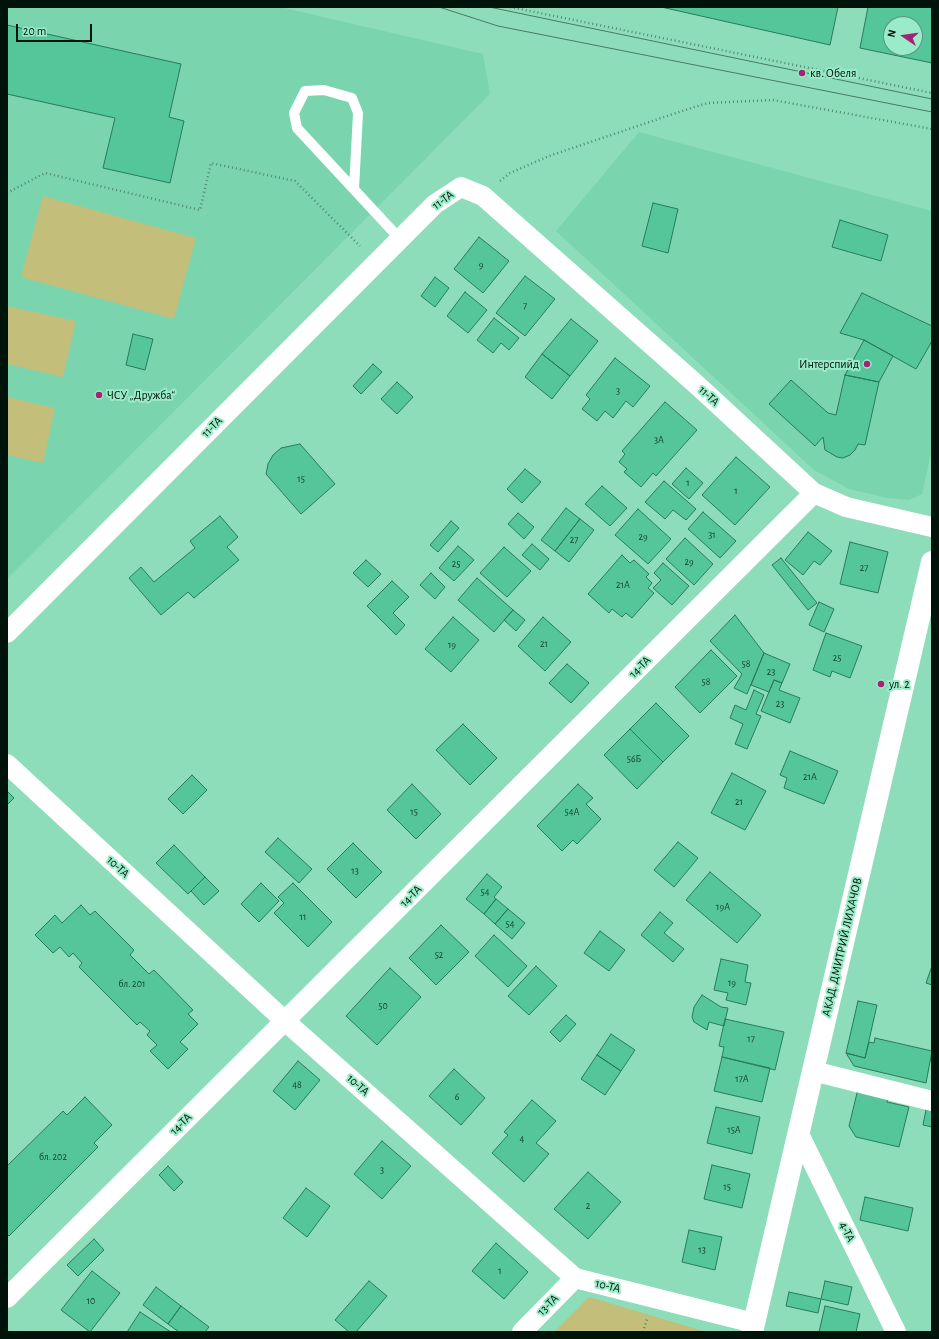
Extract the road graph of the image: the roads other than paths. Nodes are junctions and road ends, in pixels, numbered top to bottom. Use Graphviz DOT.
graph roads {
  1 [pos="354,189"];
  2 [pos="400,239"];
  3 [pos="814,494"];
  4 [pos="932,528"];
  5 [pos="932,562"];
  6 [pos="7,633"];
  7 [pos="7,764"];
  8 [pos="285,1021"];
  9 [pos="813,1071"];
  10 [pos="932,1101"];
  11 [pos="798,1132"];
  12 [pos="575,1278"];
  13 [pos="7,1298"];
  14 [pos="753,1327"];
  15 [pos="522,1332"];
  16 [pos="896,1332"];
  1 -- 1 [label="lane"];
  1 -- 2 [label="lane"];
  2 -- 3 [label="street, 11-ТА"];
  2 -- 6 [label="street, 11-ТА"];
  3 -- 4 [label="street, 11-ТА"];
  3 -- 8 [label="street, 14-ТА"];
  5 -- 9 [label="street, АКАД. ДМИТРИЙ ЛИХАЧОВ"];
  7 -- 8 [label="street, 10-ТА"];
  8 -- 12 [label="street, 10-ТА"];
  8 -- 13 [label="street, 14-ТА"];
  9 -- 10 [label="street"];
  9 -- 11 [label="street, АКАД. ДМИТРИЙ ЛИХАЧОВ"];
  11 -- 14 [label="street, АКАД. ДМИТРИЙ ЛИХАЧОВ"];
  11 -- 16 [label="street, 4-ТА"];
  12 -- 14 [label="street, 10-ТА"];
  12 -- 15 [label="street, 13-ТА"];
}
